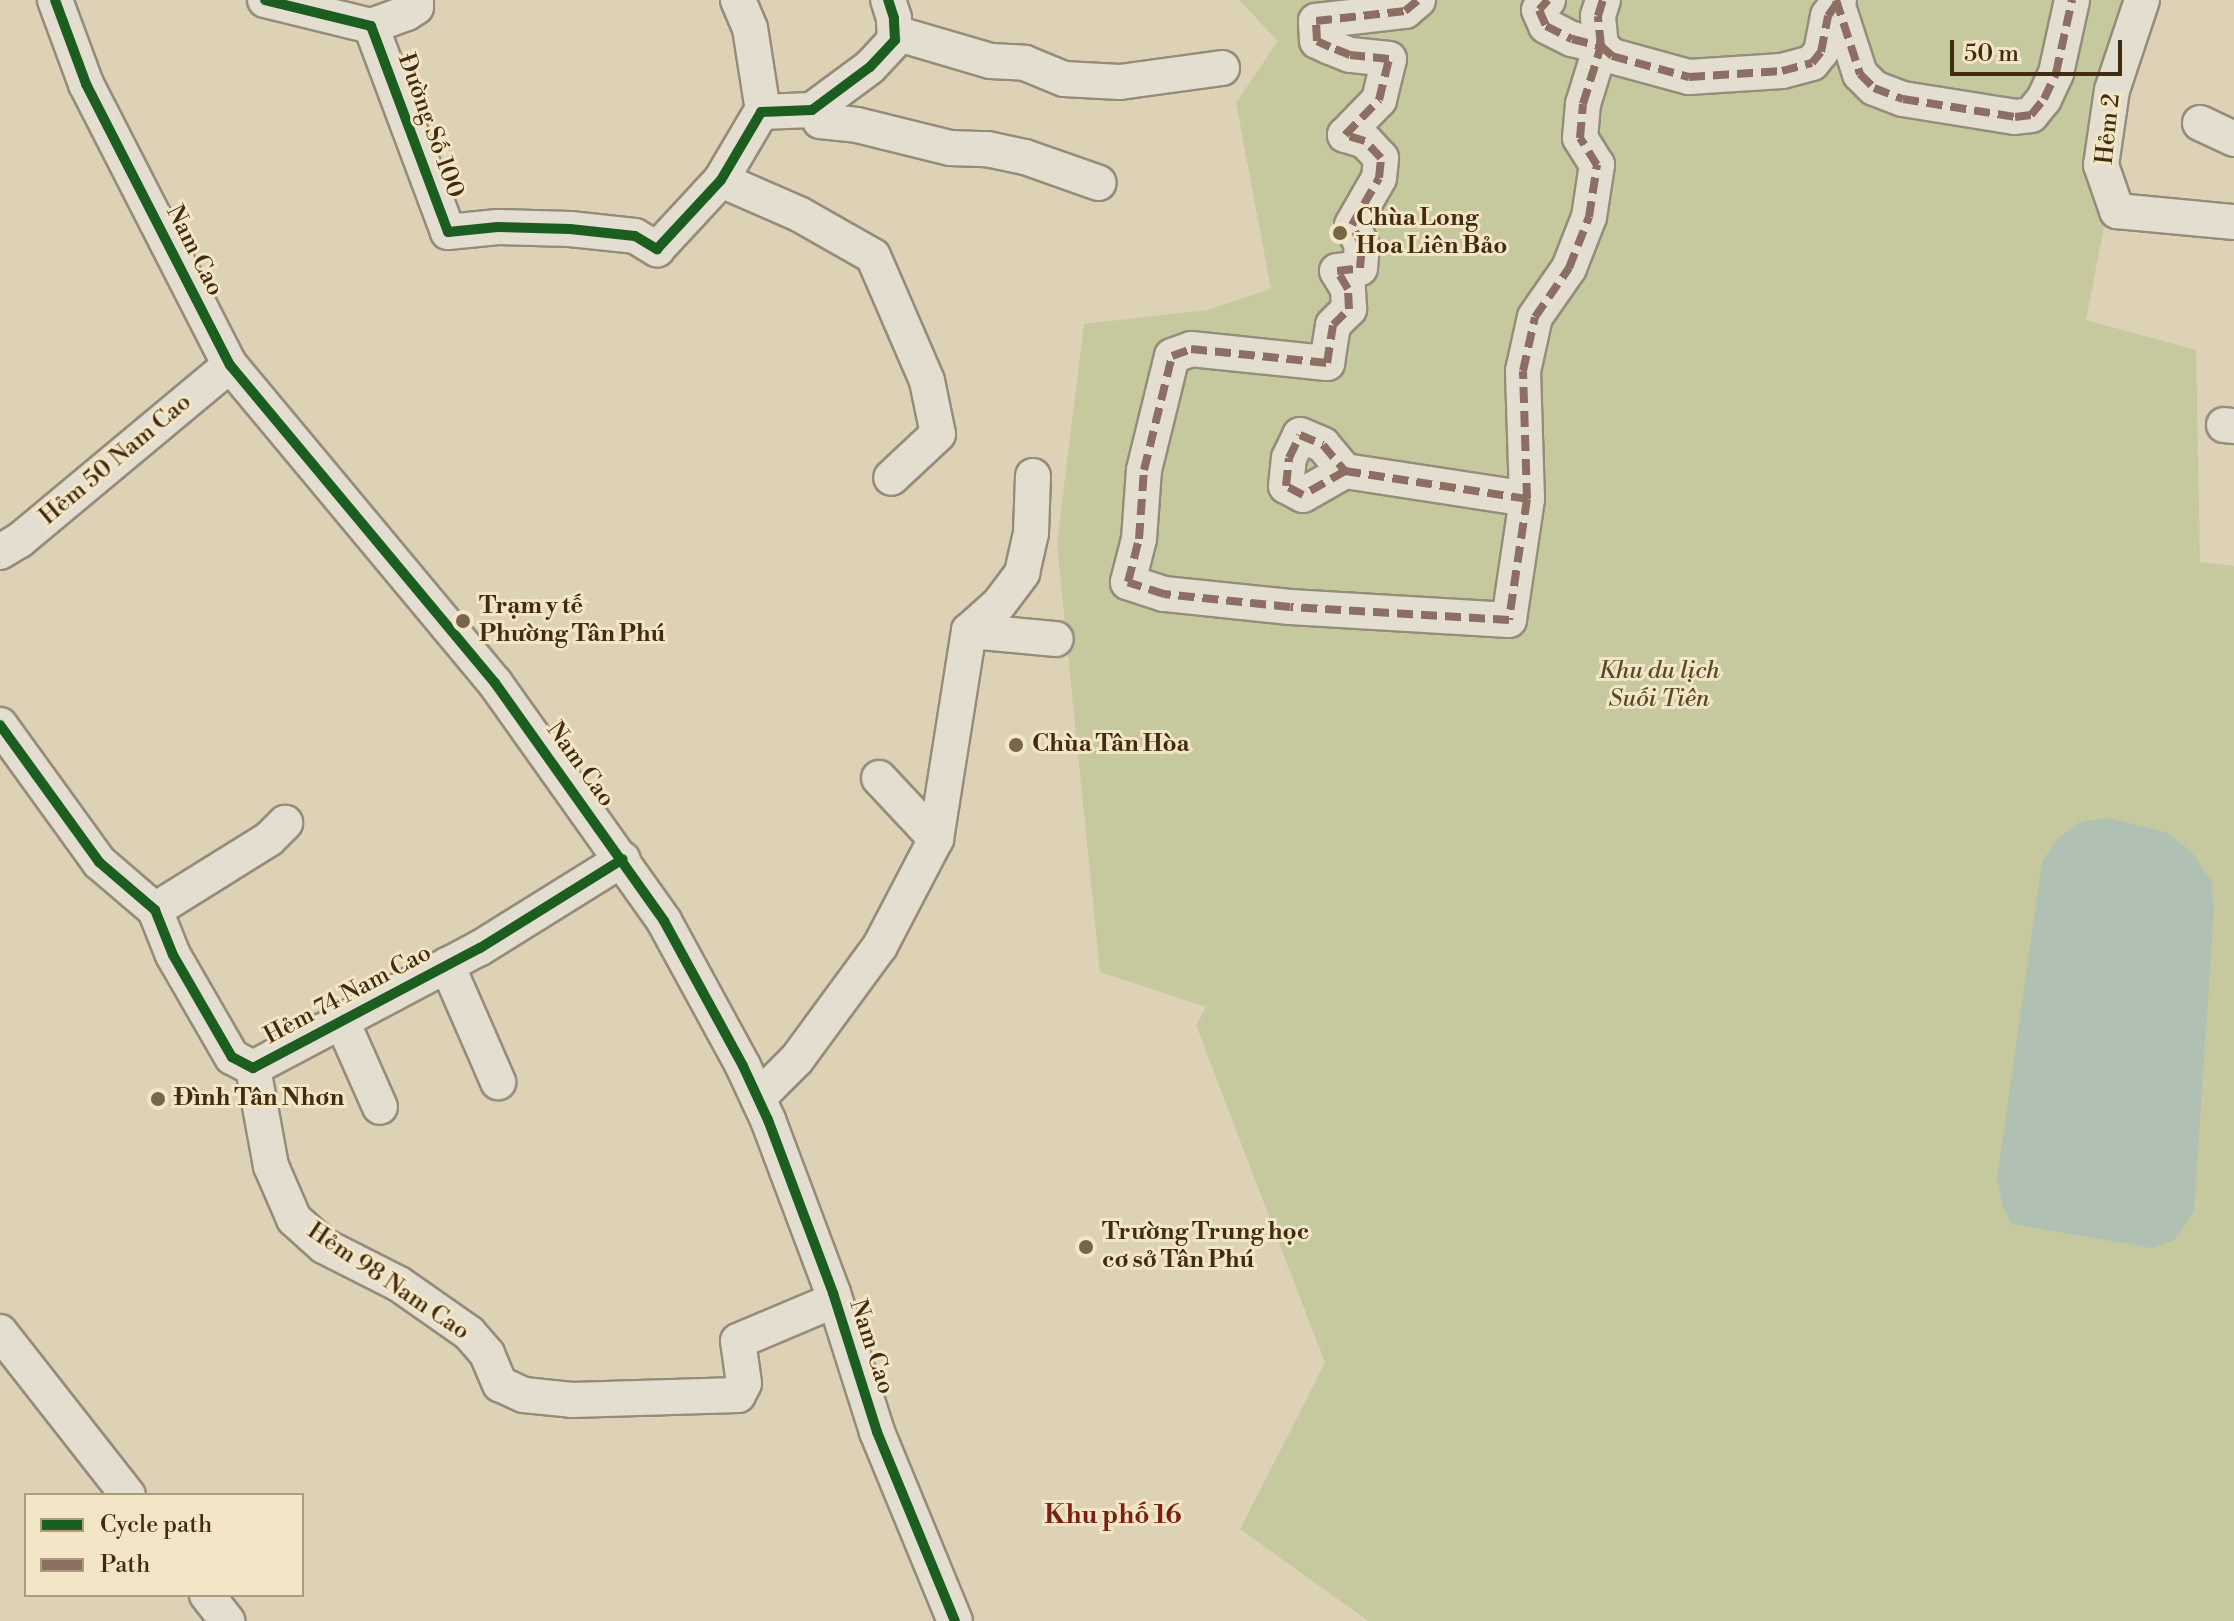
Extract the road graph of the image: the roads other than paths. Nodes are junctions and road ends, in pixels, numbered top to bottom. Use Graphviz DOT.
graph roads {
  1 [pos="55,0"];
  2 [pos="265,0"];
  3 [pos="416,0"];
  4 [pos="738,0"];
  5 [pos="888,0"];
  6 [pos="1418,0"];
  7 [pos="1548,0"];
  8 [pos="1603,0"];
  9 [pos="2072,0"];
  10 [pos="2142,0"];
  11 [pos="1838,1"];
  12 [pos="371,26"];
  13 [pos="895,33"];
  14 [pos="1601,46"];
  15 [pos="1222,68"];
  16 [pos="763,111"];
  17 [pos="816,116"];
  18 [pos="2200,123"];
  19 [pos="2234,139"];
  20 [pos="721,180"];
  21 [pos="1099,183"];
  22 [pos="2234,222"];
  23 [pos="230,365"];
  24 [pos="1345,471"];
  25 [pos="1033,476"];
  26 [pos="891,478"];
  27 [pos="1527,499"];
  28 [pos="0,552"];
  29 [pos="969,631"];
  30 [pos="1056,639"];
  31 [pos="0,725"];
  32 [pos="879,778"];
  33 [pos="285,823"];
  34 [pos="936,839"];
  35 [pos="623,859"];
  36 [pos="155,910"];
  37 [pos="447,965"];
  38 [pos="341,1019"];
  39 [pos="253,1068"];
  40 [pos="498,1082"];
  41 [pos="758,1098"];
  42 [pos="380,1107"];
  43 [pos="835,1300"];
  44 [pos="0,1332"];
  45 [pos="126,1493"];
  46 [pos="209,1597"];
  47 [pos="227,1621"];
  48 [pos="955,1621"];
  1 -- 23 [label="street, Nam Cao"];
  2 -- 12 [label="street"];
  3 -- 12 [label="street"];
  4 -- 16 [label="street"];
  5 -- 13 [label="street"];
  6 -- 27 [label="street"];
  7 -- 14 [label="street"];
  8 -- 14 [label="street"];
  9 -- 11 [label="street"];
  10 -- 22 [label="street, Hẻm 2"];
  11 -- 14 [label="street"];
  12 -- 20 [label="street, Đường Số 100"];
  13 -- 15 [label="street"];
  13 -- 17 [label="street"];
  14 -- 27 [label="street"];
  16 -- 17 [label="street"];
  16 -- 20 [label="street"];
  17 -- 21 [label="street"];
  18 -- 19 [label="street"];
  20 -- 26 [label="street"];
  23 -- 28 [label="street, Hẻm 50 Nam Cao"];
  23 -- 35 [label="street, Nam Cao"];
  24 -- 27 [label="street"];
  25 -- 29 [label="street"];
  29 -- 30 [label="street"];
  29 -- 34 [label="street"];
  31 -- 36 [label="street"];
  32 -- 34 [label="street"];
  33 -- 36 [label="street"];
  34 -- 41 [label="street"];
  35 -- 37 [label="street, Hẻm 74 Nam Cao"];
  35 -- 41 [label="street, Nam Cao"];
  36 -- 39 [label="street, Hẻm 74 Nam Cao"];
  37 -- 38 [label="street, Hẻm 74 Nam Cao"];
  37 -- 40 [label="street"];
  38 -- 39 [label="street, Hẻm 74 Nam Cao"];
  38 -- 42 [label="street"];
  39 -- 43 [label="street, Hẻm 98 Nam Cao"];
  41 -- 43 [label="street, Nam Cao"];
  43 -- 48 [label="street, Nam Cao"];
  44 -- 45 [label="street"];
  46 -- 47 [label="street"];
}
